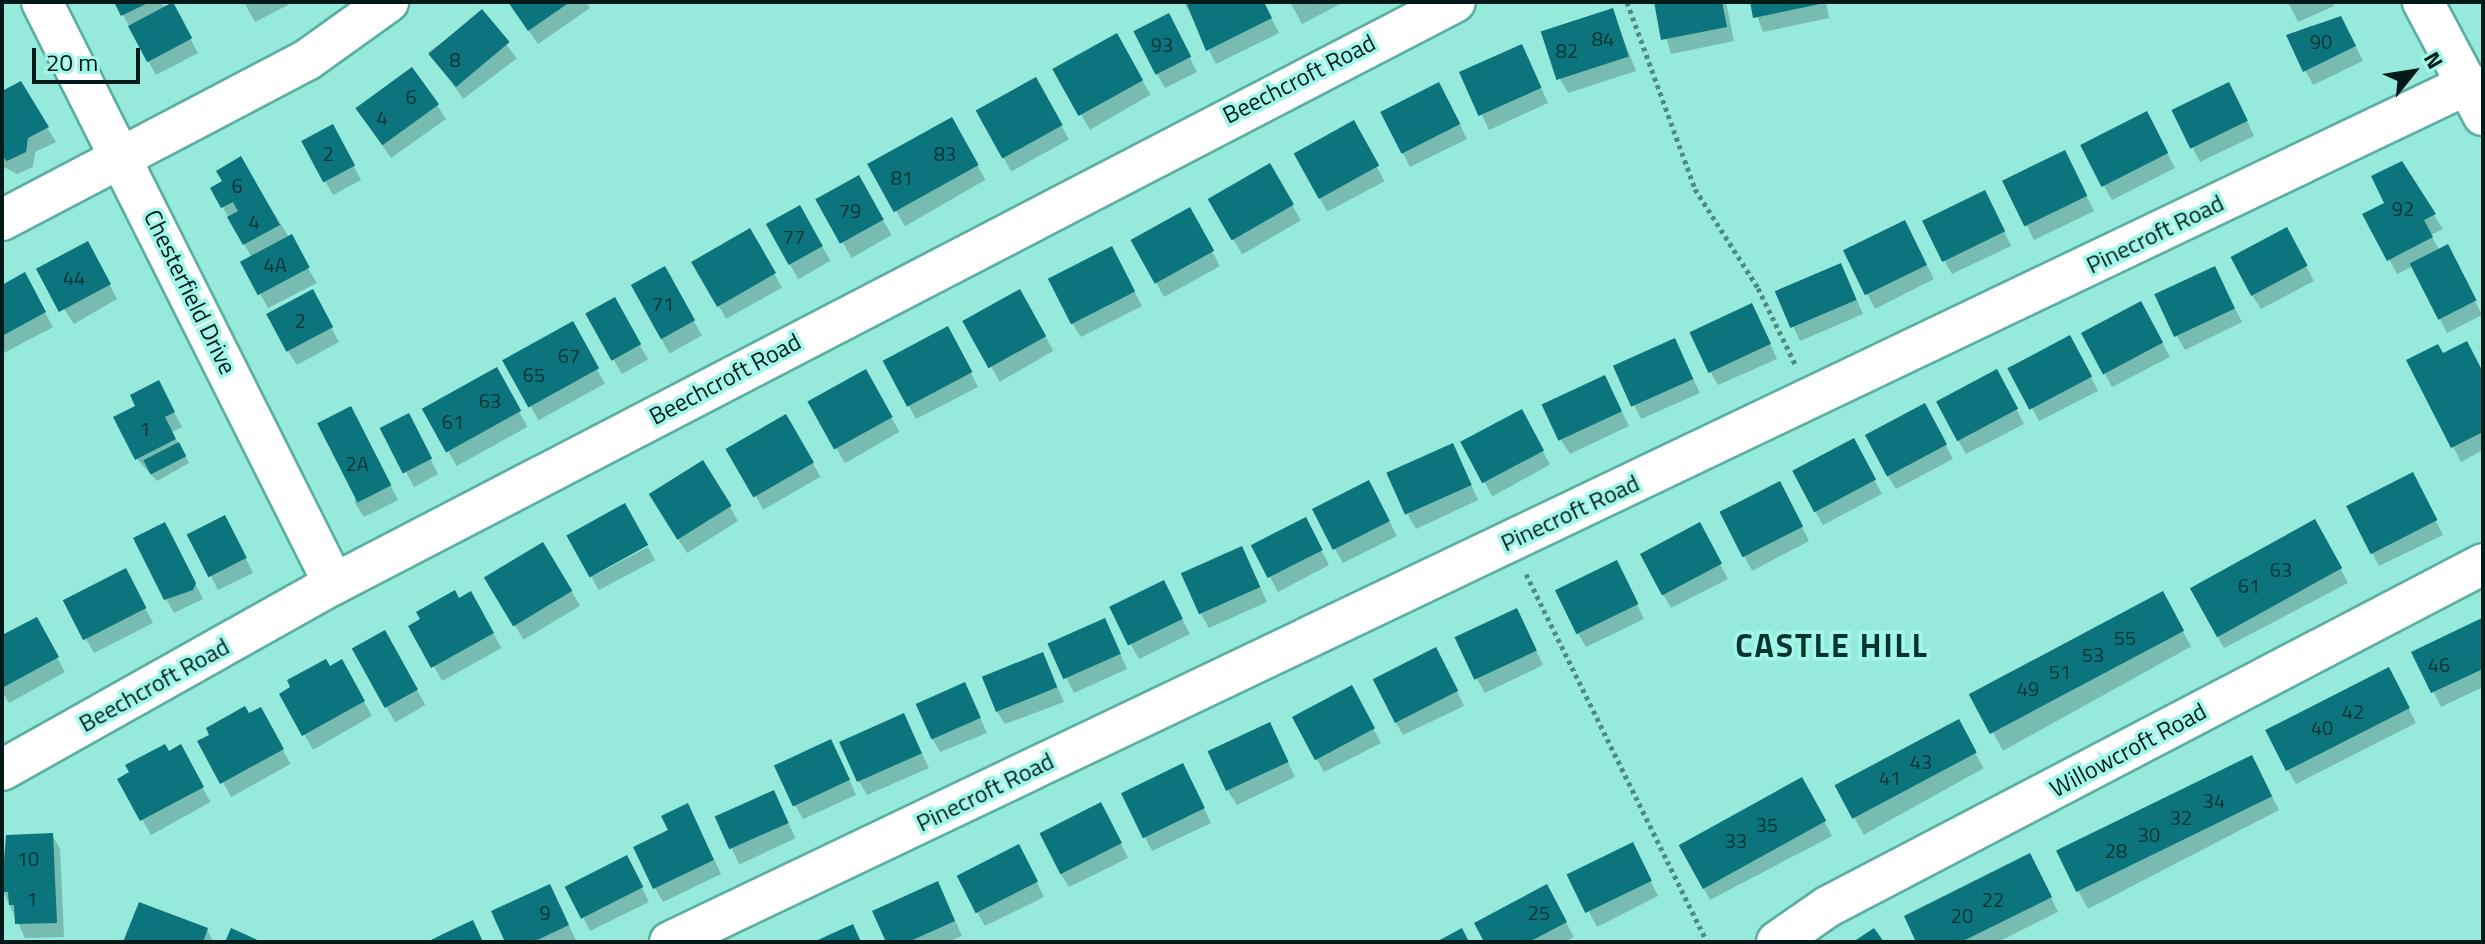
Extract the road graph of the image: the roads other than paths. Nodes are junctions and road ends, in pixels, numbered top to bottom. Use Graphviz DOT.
graph roads {
  1 [pos="42,2"];
  2 [pos="388,2"];
  3 [pos="1455,2"];
  4 [pos="2423,2"];
  5 [pos="2476,99"];
  6 [pos="122,155"];
  7 [pos="2,220"];
  8 [pos="2483,564"];
  9 [pos="334,584"];
  10 [pos="2,770"];
  11 [pos="670,942"];
  12 [pos="1777,942"];
  1 -- 6 [label="street, Chesterfield Drive"];
  2 -- 6 [label="street"];
  3 -- 9 [label="street, Beechcroft Road"];
  4 -- 5 [label="street"];
  5 -- 11 [label="street, Pinecroft Road"];
  6 -- 7 [label="street"];
  6 -- 9 [label="street, Chesterfield Drive"];
  8 -- 12 [label="street, Willowcroft Road"];
  9 -- 10 [label="street, Beechcroft Road"];
}
